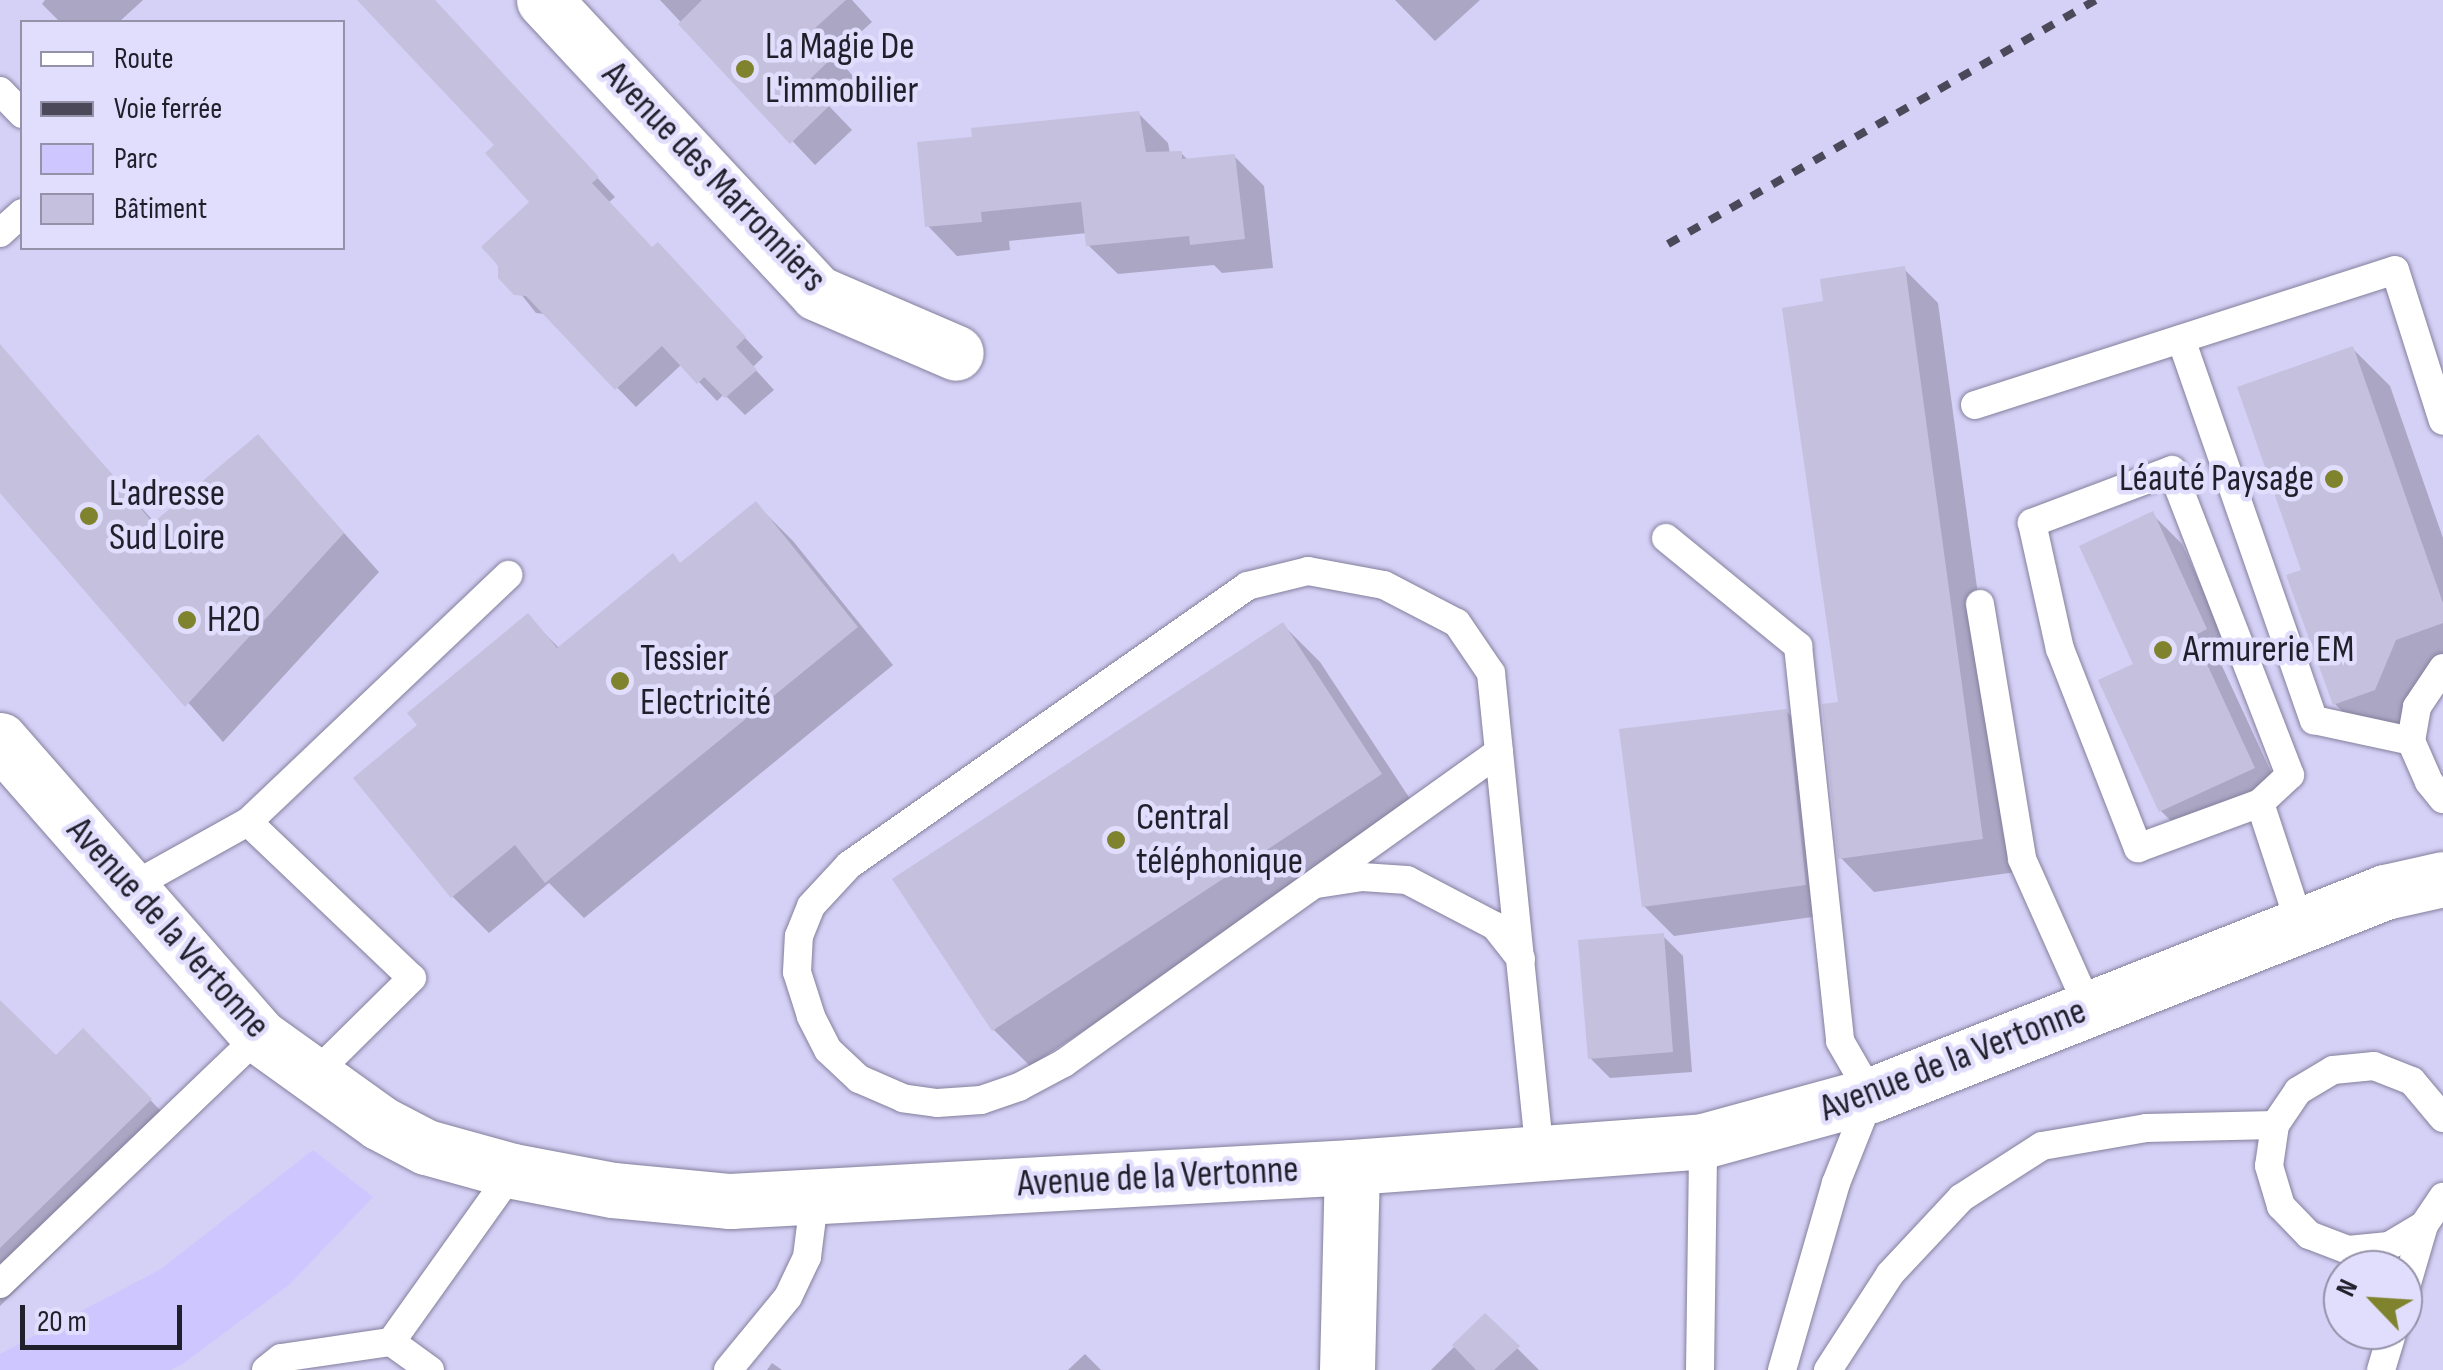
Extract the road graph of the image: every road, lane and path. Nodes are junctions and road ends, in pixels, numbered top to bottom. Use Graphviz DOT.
graph roads {
  1 [pos="544,0"];
  2 [pos="0,92"];
  3 [pos="20,112"];
  4 [pos="20,215"];
  5 [pos="0,233"];
  6 [pos="2180,339"];
  7 [pos="956,354"];
  8 [pos="1975,405"];
  9 [pos="2443,421"];
  10 [pos="1666,538"];
  11 [pos="508,574"];
  12 [pos="1980,604"];
  13 [pos="2443,668"];
  14 [pos="0,740"];
  15 [pos="2411,741"];
  16 [pos="1499,752"];
  17 [pos="2443,799"];
  18 [pos="2260,803"];
  19 [pos="248,822"];
  20 [pos="2443,879"];
  21 [pos="1311,885"];
  22 [pos="131,887"];
  23 [pos="2300,925"];
  24 [pos="1521,960"];
  25 [pos="2089,1009"];
  26 [pos="259,1036"];
  27 [pos="312,1077"];
  28 [pos="1871,1095"];
  29 [pos="2443,1118"];
  30 [pos="2275,1125"];
  31 [pos="1703,1142"];
  32 [pos="1540,1153"];
  33 [pos="1352,1167"];
  34 [pos="513,1171"];
  35 [pos="815,1194"];
  36 [pos="2443,1197"];
  37 [pos="2424,1226"];
  38 [pos="2417,1250"];
  39 [pos="0,1284"];
  40 [pos="390,1342"];
  41 [pos="266,1370"];
  42 [pos="430,1370"];
  43 [pos="728,1370"];
  44 [pos="1347,1370"];
  45 [pos="1700,1370"];
  46 [pos="1782,1370"];
  47 [pos="1828,1370"];
  1 -- 7 [label="street, Avenue des Marronniers"];
  2 -- 3 [label="lane"];
  4 -- 5 [label="lane"];
  6 -- 8 [label="lane"];
  6 -- 9 [label="lane"];
  6 -- 15 [label="lane"];
  10 -- 28 [label="lane"];
  11 -- 19 [label="lane"];
  12 -- 25 [label="lane"];
  13 -- 15 [label="lane"];
  14 -- 22 [label="street, Avenue de la Vertonne"];
  15 -- 17 [label="lane"];
  16 -- 21 [label="lane"];
  16 -- 21 [label="lane"];
  16 -- 24 [label="lane"];
  18 -- 18 [label="lane"];
  18 -- 23 [label="lane"];
  19 -- 22 [label="lane"];
  19 -- 27 [label="lane"];
  20 -- 23 [label="street, Avenue de la Vertonne"];
  21 -- 24 [label="lane"];
  22 -- 26 [label="street, Avenue de la Vertonne"];
  23 -- 25 [label="street, Avenue de la Vertonne"];
  24 -- 32 [label="lane"];
  25 -- 28 [label="street, Avenue de la Vertonne"];
  26 -- 27 [label="street, Avenue de la Vertonne"];
  26 -- 39 [label="lane"];
  27 -- 34 [label="street, Avenue de la Vertonne"];
  28 -- 31 [label="street, Avenue de la Vertonne"];
  28 -- 46 [label="lane"];
  29 -- 30 [label="lane"];
  30 -- 37 [label="lane"];
  30 -- 47 [label="lane"];
  31 -- 32 [label="street, Avenue de la Vertonne"];
  31 -- 45 [label="lane"];
  32 -- 33 [label="street, Avenue de la Vertonne"];
  33 -- 35 [label="street, Avenue de la Vertonne"];
  33 -- 44 [label="street"];
  34 -- 35 [label="street, Avenue de la Vertonne"];
  34 -- 40 [label="lane"];
  35 -- 43 [label="lane"];
  36 -- 37 [label="lane"];
  37 -- 38 [label="lane"];
  40 -- 41 [label="lane"];
  40 -- 42 [label="lane"];
}
